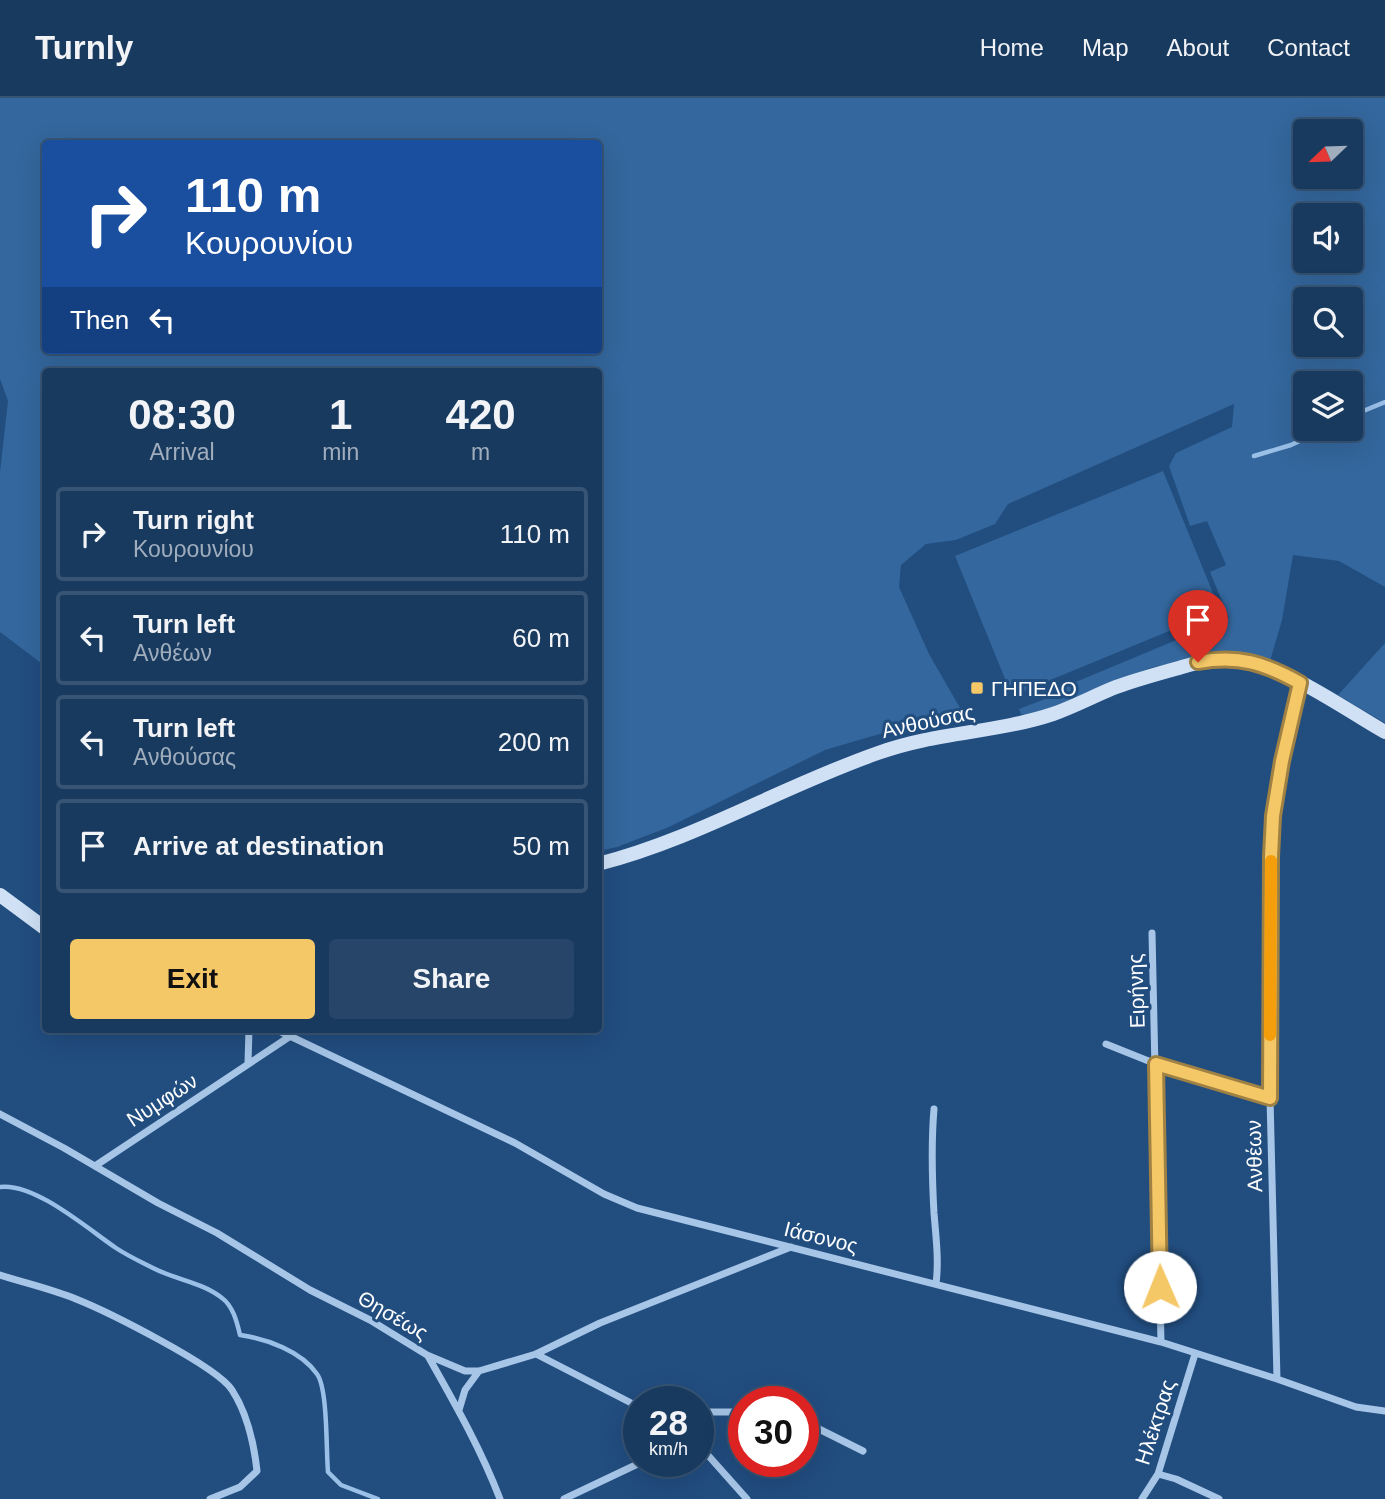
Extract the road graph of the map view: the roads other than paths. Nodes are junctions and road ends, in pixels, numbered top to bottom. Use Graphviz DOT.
graph roads {
  1 [pos="1300,683"];
  2 [pos="1385,732"];
  3 [pos="602,863"];
  4 [pos="0,895"];
  5 [pos="42,926"];
  6 [pos="1152,933"];
  7 [pos="249,1033"];
  8 [pos="282,1033"];
  9 [pos="289,1037"];
  10 [pos="1106,1044"];
  11 [pos="248,1063"];
  12 [pos="1156,1064"];
  13 [pos="1270,1098"];
  14 [pos="934,1109"];
  15 [pos="0,1114"];
  16 [pos="95,1166"];
  17 [pos="792,1247"];
  18 [pos="0,1275"];
  19 [pos="936,1284"];
  20 [pos="1161,1342"];
  21 [pos="427,1354"];
  22 [pos="536,1354"];
  23 [pos="1195,1354"];
  24 [pos="479,1371"];
  25 [pos="1277,1379"];
  26 [pos="623,1400"];
  27 [pos="459,1411"];
  28 [pos="1385,1411"];
  29 [pos="819,1429"];
  30 [pos="863,1451"];
  31 [pos="714,1462"];
  32 [pos="623,1471"];
  33 [pos="1158,1474"];
  34 [pos="210,1499"];
  35 [pos="500,1499"];
  36 [pos="564,1499"];
  37 [pos="747,1499"];
  38 [pos="1142,1499"];
  39 [pos="1219,1499"];
  1 -- 2 [label="street, Ανθούσας"];
  1 -- 3 [label="street, Ανθούσας"];
  1 -- 13 [label="street, Ανθέων"];
  4 -- 5 [label="street"];
  6 -- 12 [label="street, Ειρήνης"];
  7 -- 11 [label="street"];
  8 -- 9 [label="street, Ιάσονος"];
  9 -- 11 [label="street, Νυμφών"];
  9 -- 17 [label="street, Ιάσονος"];
  10 -- 12 [label="street"];
  11 -- 16 [label="street, Νυμφών"];
  12 -- 13 [label="street"];
  12 -- 20 [label="street, Ειρήνης"];
  13 -- 25 [label="street, Ανθέων"];
  14 -- 19 [label="street"];
  15 -- 16 [label="street, Θησέως"];
  16 -- 21 [label="street, Θησέως"];
  17 -- 19 [label="street, Ιάσονος"];
  17 -- 22 [label="street"];
  18 -- 34 [label="street"];
  19 -- 20 [label="street, Ιάσονος"];
  20 -- 23 [label="street, Ιάσονος"];
  21 -- 24 [label="street, Θησέως"];
  21 -- 27 [label="street"];
  22 -- 24 [label="street"];
  22 -- 26 [label="street"];
  23 -- 25 [label="street, Ιάσονος"];
  23 -- 33 [label="street, Ηλέκτρας"];
  24 -- 27 [label="street"];
  25 -- 28 [label="street, Ιάσονος"];
  27 -- 35 [label="street"];
  29 -- 30 [label="street"];
  31 -- 37 [label="street"];
  32 -- 36 [label="street"];
  33 -- 38 [label="street, Ηλέκτρας"];
  33 -- 39 [label="street"];
}
